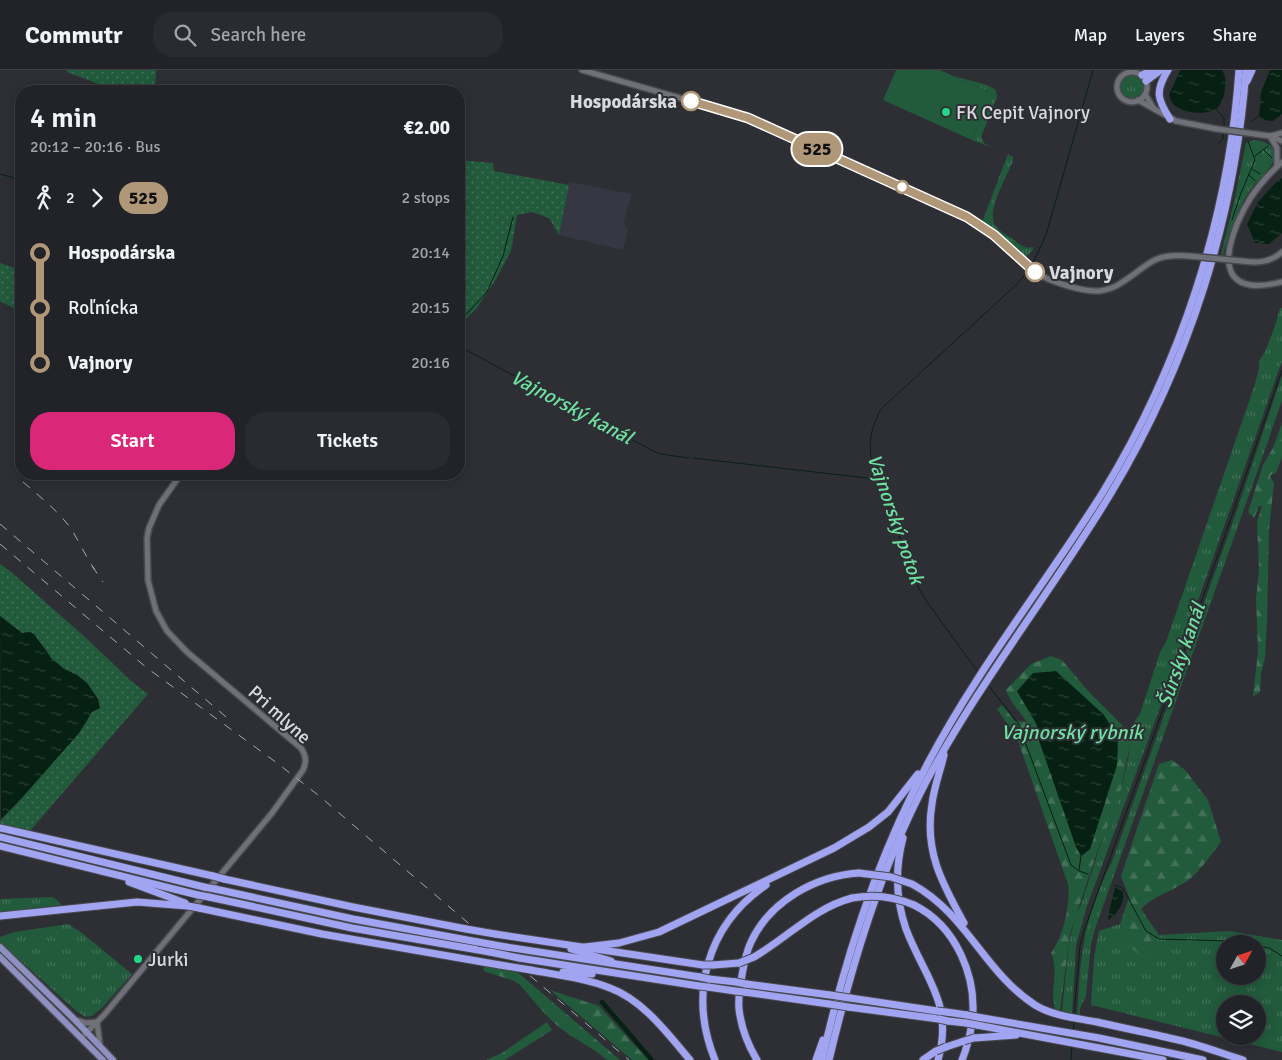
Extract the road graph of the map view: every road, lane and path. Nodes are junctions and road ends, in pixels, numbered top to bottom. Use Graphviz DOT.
graph roads {
  1 [pos="582,70"];
  2 [pos="1153,70"];
  3 [pos="1161,70"];
  4 [pos="1168,70"];
  5 [pos="1234,70"];
  6 [pos="1239,70"];
  7 [pos="1246,70"];
  8 [pos="1252,70"];
  9 [pos="1144,78"];
  10 [pos="1245,84"];
  11 [pos="1238,88"];
  12 [pos="1145,94"];
  13 [pos="1138,100"];
  14 [pos="1155,109"];
  15 [pos="1170,119"];
  16 [pos="1282,132"];
  17 [pos="1270,136"];
  18 [pos="1282,140"];
  19 [pos="1281,163"];
  20 [pos="1282,252"];
  21 [pos="1282,282"];
  22 [pos="177,480"];
  23 [pos="944,750"];
  24 [pos="929,760"];
  25 [pos="910,813"];
  26 [pos="0,828"];
  27 [pos="0,832"];
  28 [pos="0,837"];
  29 [pos="48,838"];
  30 [pos="0,846"];
  31 [pos="96,870"];
  32 [pos="785,872"];
  33 [pos="189,905"];
  34 [pos="0,916"];
  35 [pos="970,935"];
  36 [pos="547,941"];
  37 [pos="0,947"];
  38 [pos="585,947"];
  39 [pos="0,956"];
  40 [pos="635,968"];
  41 [pos="531,970"];
  42 [pos="645,978"];
  43 [pos="74,1020"];
  44 [pos="97,1022"];
  45 [pos="830,1024"];
  46 [pos="87,1032"];
  47 [pos="81,1037"];
  48 [pos="1046,1037"];
  49 [pos="100,1046"];
  50 [pos="103,1060"];
  51 [pos="113,1060"];
  52 [pos="690,1060"];
  53 [pos="715,1060"];
  54 [pos="756,1060"];
  55 [pos="816,1060"];
  56 [pos="822,1060"];
  57 [pos="829,1060"];
  58 [pos="923,1060"];
  59 [pos="938,1060"];
  60 [pos="962,1060"];
  61 [pos="1163,1060"];
  62 [pos="1203,1060"];
  63 [pos="1243,1060"];
  1 -- 20 [label="street, bridge"];
  2 -- 9 [label="highway"];
  3 -- 9 [label="highway"];
  4 -- 15 [label="highway"];
  5 -- 11 [label="highway"];
  6 -- 11 [label="highway"];
  7 -- 10 [label="highway"];
  8 -- 10 [label="highway"];
  9 -- 12 [label="street"];
  9 -- 13 [label="street"];
  10 -- 23 [label="highway"];
  11 -- 24 [label="highway"];
  12 -- 13 [label="street"];
  12 -- 14 [label="street"];
  13 -- 14 [label="street"];
  14 -- 15 [label="street"];
  15 -- 17 [label="street, bridge"];
  16 -- 17 [label="street"];
  17 -- 18 [label="street"];
  17 -- 19 [label="street"];
  19 -- 21 [label="street"];
  22 -- 44 [label="street, Pri mlyne"];
  23 -- 25 [label="highway"];
  23 -- 35 [label="highway"];
  24 -- 32 [label="highway"];
  24 -- 45 [label="highway"];
  25 -- 57 [label="highway"];
  25 -- 59 [label="highway"];
  26 -- 29 [label="highway"];
  27 -- 29 [label="highway"];
  28 -- 40 [label="highway, bridge"];
  29 -- 36 [label="highway, bridge"];
  30 -- 31 [label="highway"];
  31 -- 33 [label="highway"];
  31 -- 42 [label="highway, bridge"];
  32 -- 38 [label="highway"];
  32 -- 53 [label="highway"];
  33 -- 34 [label="highway"];
  33 -- 41 [label="highway, bridge"];
  35 -- 54 [label="highway, bridge"];
  35 -- 63 [label="highway"];
  36 -- 38 [label="highway"];
  36 -- 40 [label="highway"];
  37 -- 43 [label="main road"];
  38 -- 60 [label="highway, bridge"];
  39 -- 47 [label="main road"];
  40 -- 62 [label="highway, bridge"];
  41 -- 42 [label="highway"];
  41 -- 52 [label="highway"];
  42 -- 48 [label="highway, bridge"];
  43 -- 44 [label="street"];
  43 -- 46 [label="main road"];
  44 -- 46 [label="street, Pri mlyne"];
  44 -- 49 [label="street"];
  45 -- 55 [label="highway"];
  45 -- 56 [label="highway"];
  46 -- 47 [label="street, Pri mlyne"];
  46 -- 49 [label="main road"];
  47 -- 50 [label="main road"];
  48 -- 58 [label="highway, bridge"];
  48 -- 61 [label="highway"];
  49 -- 51 [label="main road"];
}
